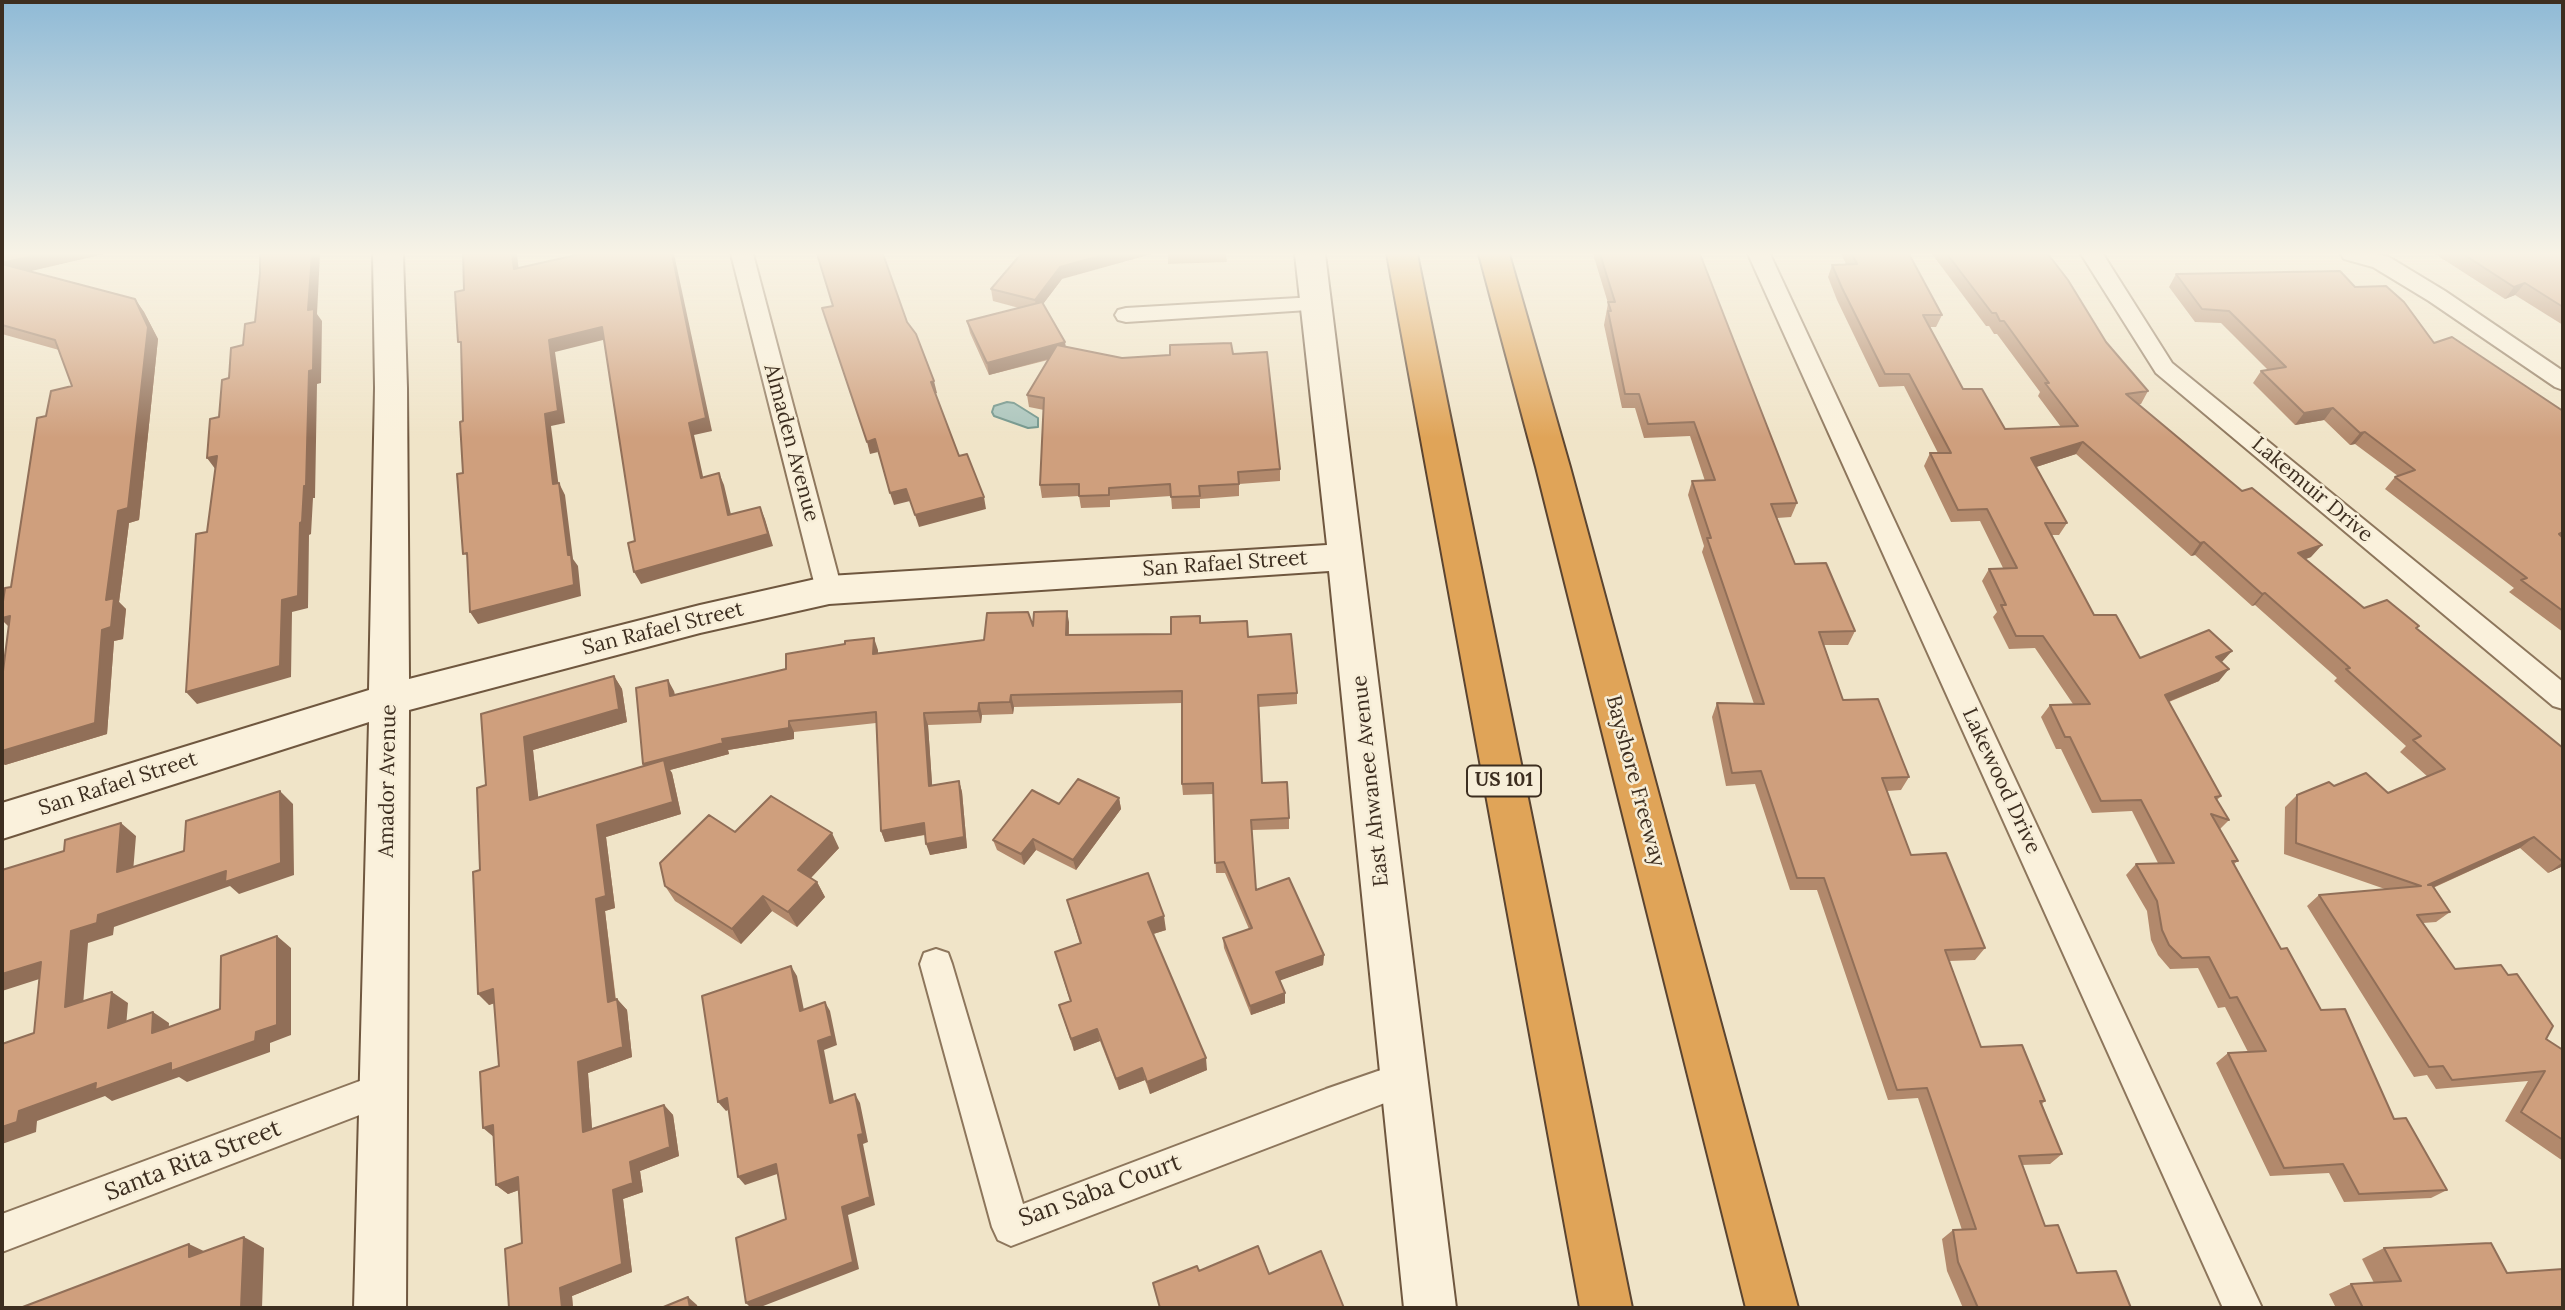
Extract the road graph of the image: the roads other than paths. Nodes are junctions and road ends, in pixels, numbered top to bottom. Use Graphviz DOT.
graph roads {
  1 [pos="389,315"];
  2 [pos="758,315"];
  3 [pos="1316,315"];
  4 [pos="1414,315"];
  5 [pos="1511,315"];
  6 [pos="1787,315"];
  7 [pos="2130,315"];
  8 [pos="2464,315"];
  9 [pos="2563,382"];
  10 [pos="1346,557"];
  11 [pos="830,590"];
  12 [pos="2563,698"];
  13 [pos="390,700"];
  14 [pos="2,821"];
  15 [pos="936,964"];
  16 [pos="1404,1079"];
  17 [pos="384,1089"];
  18 [pos="2,1233"];
  19 [pos="380,1308"];
  20 [pos="1430,1308"];
  21 [pos="1606,1308"];
  22 [pos="1772,1308"];
  23 [pos="2243,1308"];
  1 -- 13 [label="street, Amador Avenue"];
  2 -- 11 [label="street, Almaden Avenue"];
  3 -- 10 [label="street, East Ahwanee Avenue"];
  4 -- 21 [label="highway, US 101"];
  5 -- 22 [label="highway, Bayshore Freeway"];
  6 -- 23 [label="street, Lakewood Drive"];
  7 -- 12 [label="street, Lakemuir Drive"];
  8 -- 9 [label="street"];
  10 -- 11 [label="street, San Rafael Street"];
  10 -- 16 [label="street, East Ahwanee Avenue"];
  11 -- 13 [label="street, San Rafael Street"];
  13 -- 14 [label="street, San Rafael Street"];
  13 -- 17 [label="street, Amador Avenue"];
  15 -- 16 [label="street, San Saba Court"];
  16 -- 20 [label="street, East Ahwanee Avenue"];
  17 -- 18 [label="street, Santa Rita Street"];
  17 -- 19 [label="street, Amador Avenue"];
}
